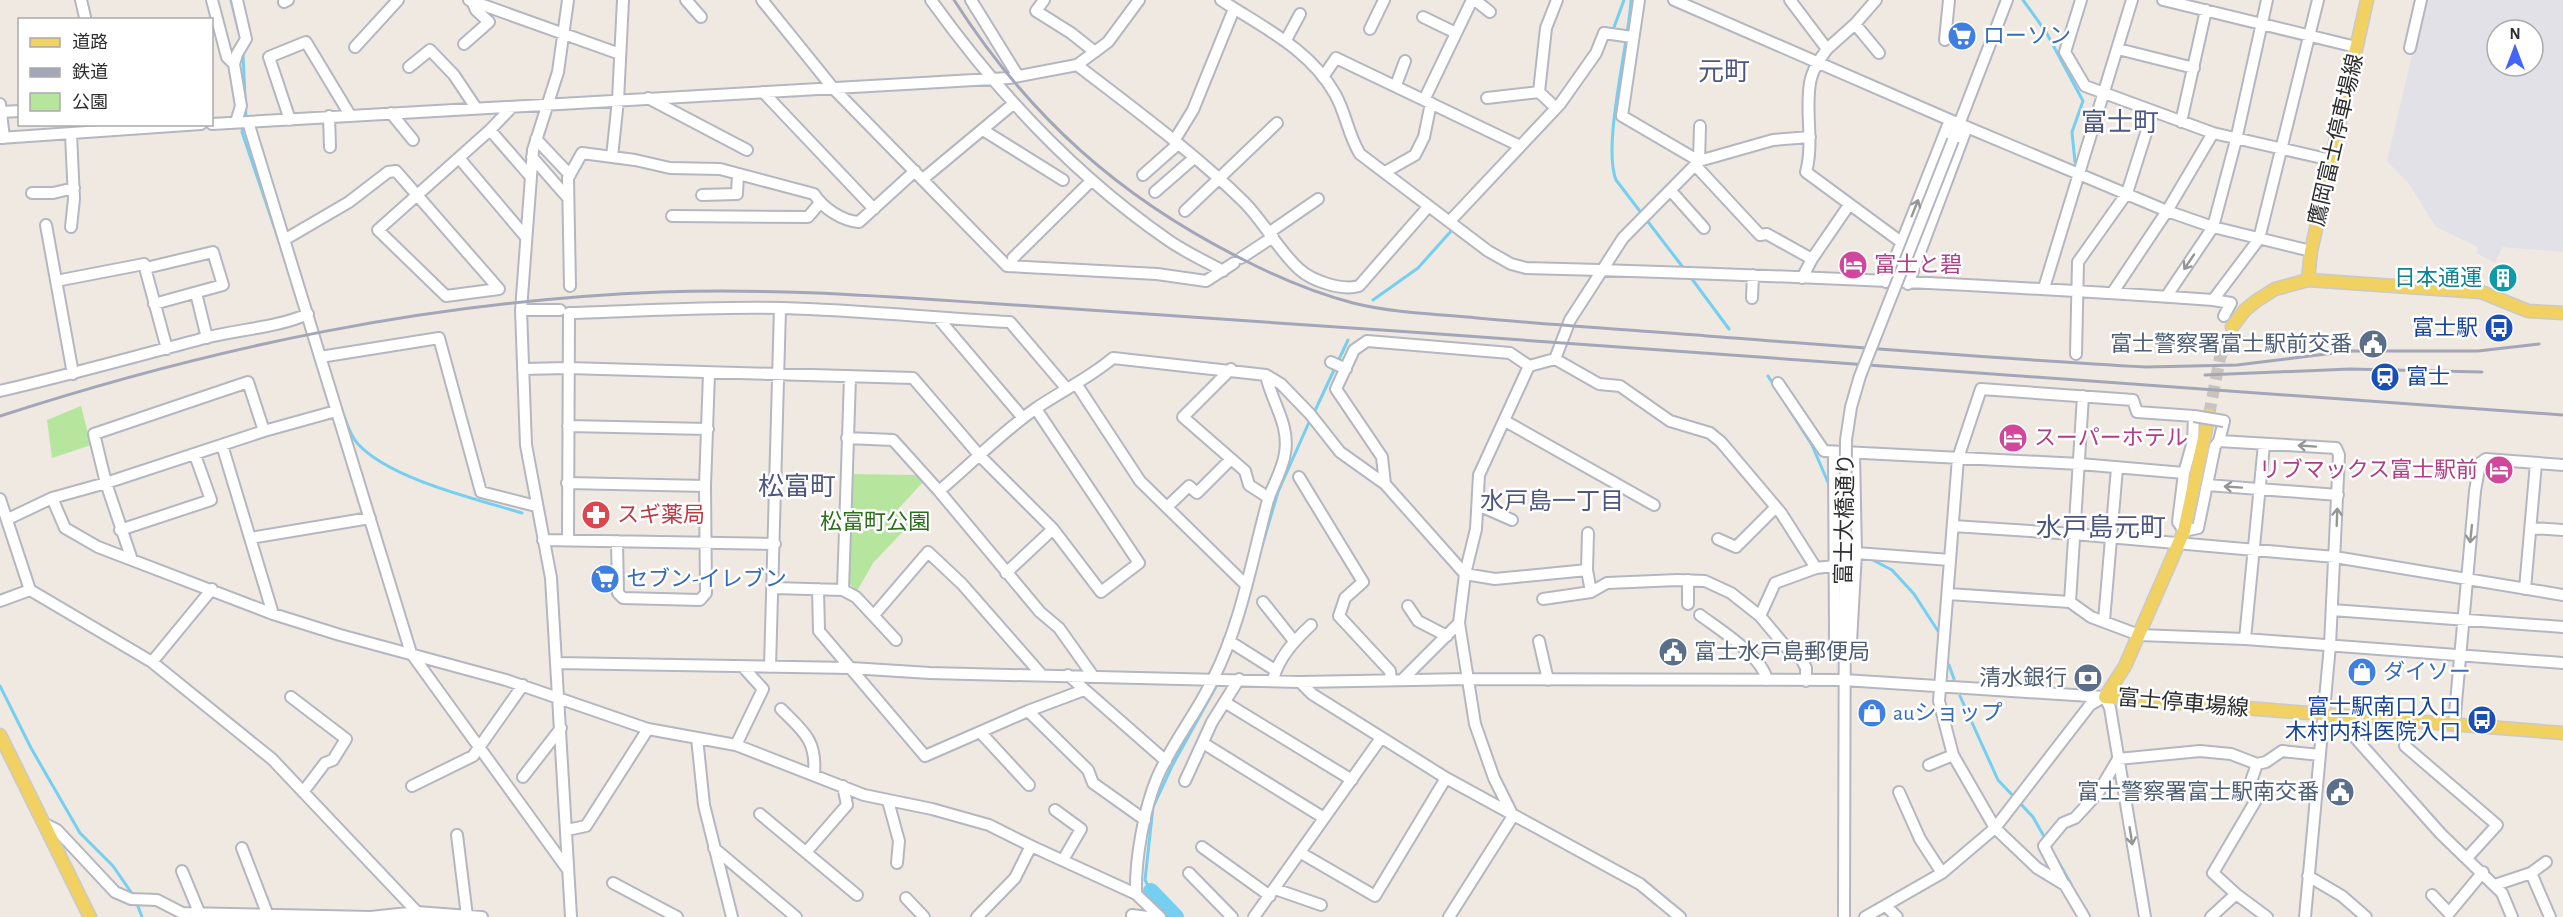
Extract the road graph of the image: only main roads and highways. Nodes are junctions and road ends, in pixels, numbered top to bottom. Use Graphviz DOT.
graph roads {
  1 [pos="2367,0"];
  2 [pos="2308,280"];
  3 [pos="2563,313"];
  4 [pos="2232,327"];
  5 [pos="2209,415"];
  6 [pos="2563,733"];
  7 [pos="0,735"];
  8 [pos="90,917"];
  1 -- 2 [label="main road, 鷹岡富士停車場線"];
  2 -- 3 [label="main road"];
  2 -- 4 [label="main road"];
  5 -- 6 [label="main road, 富士停車場線"];
  7 -- 8 [label="main road"];
}
